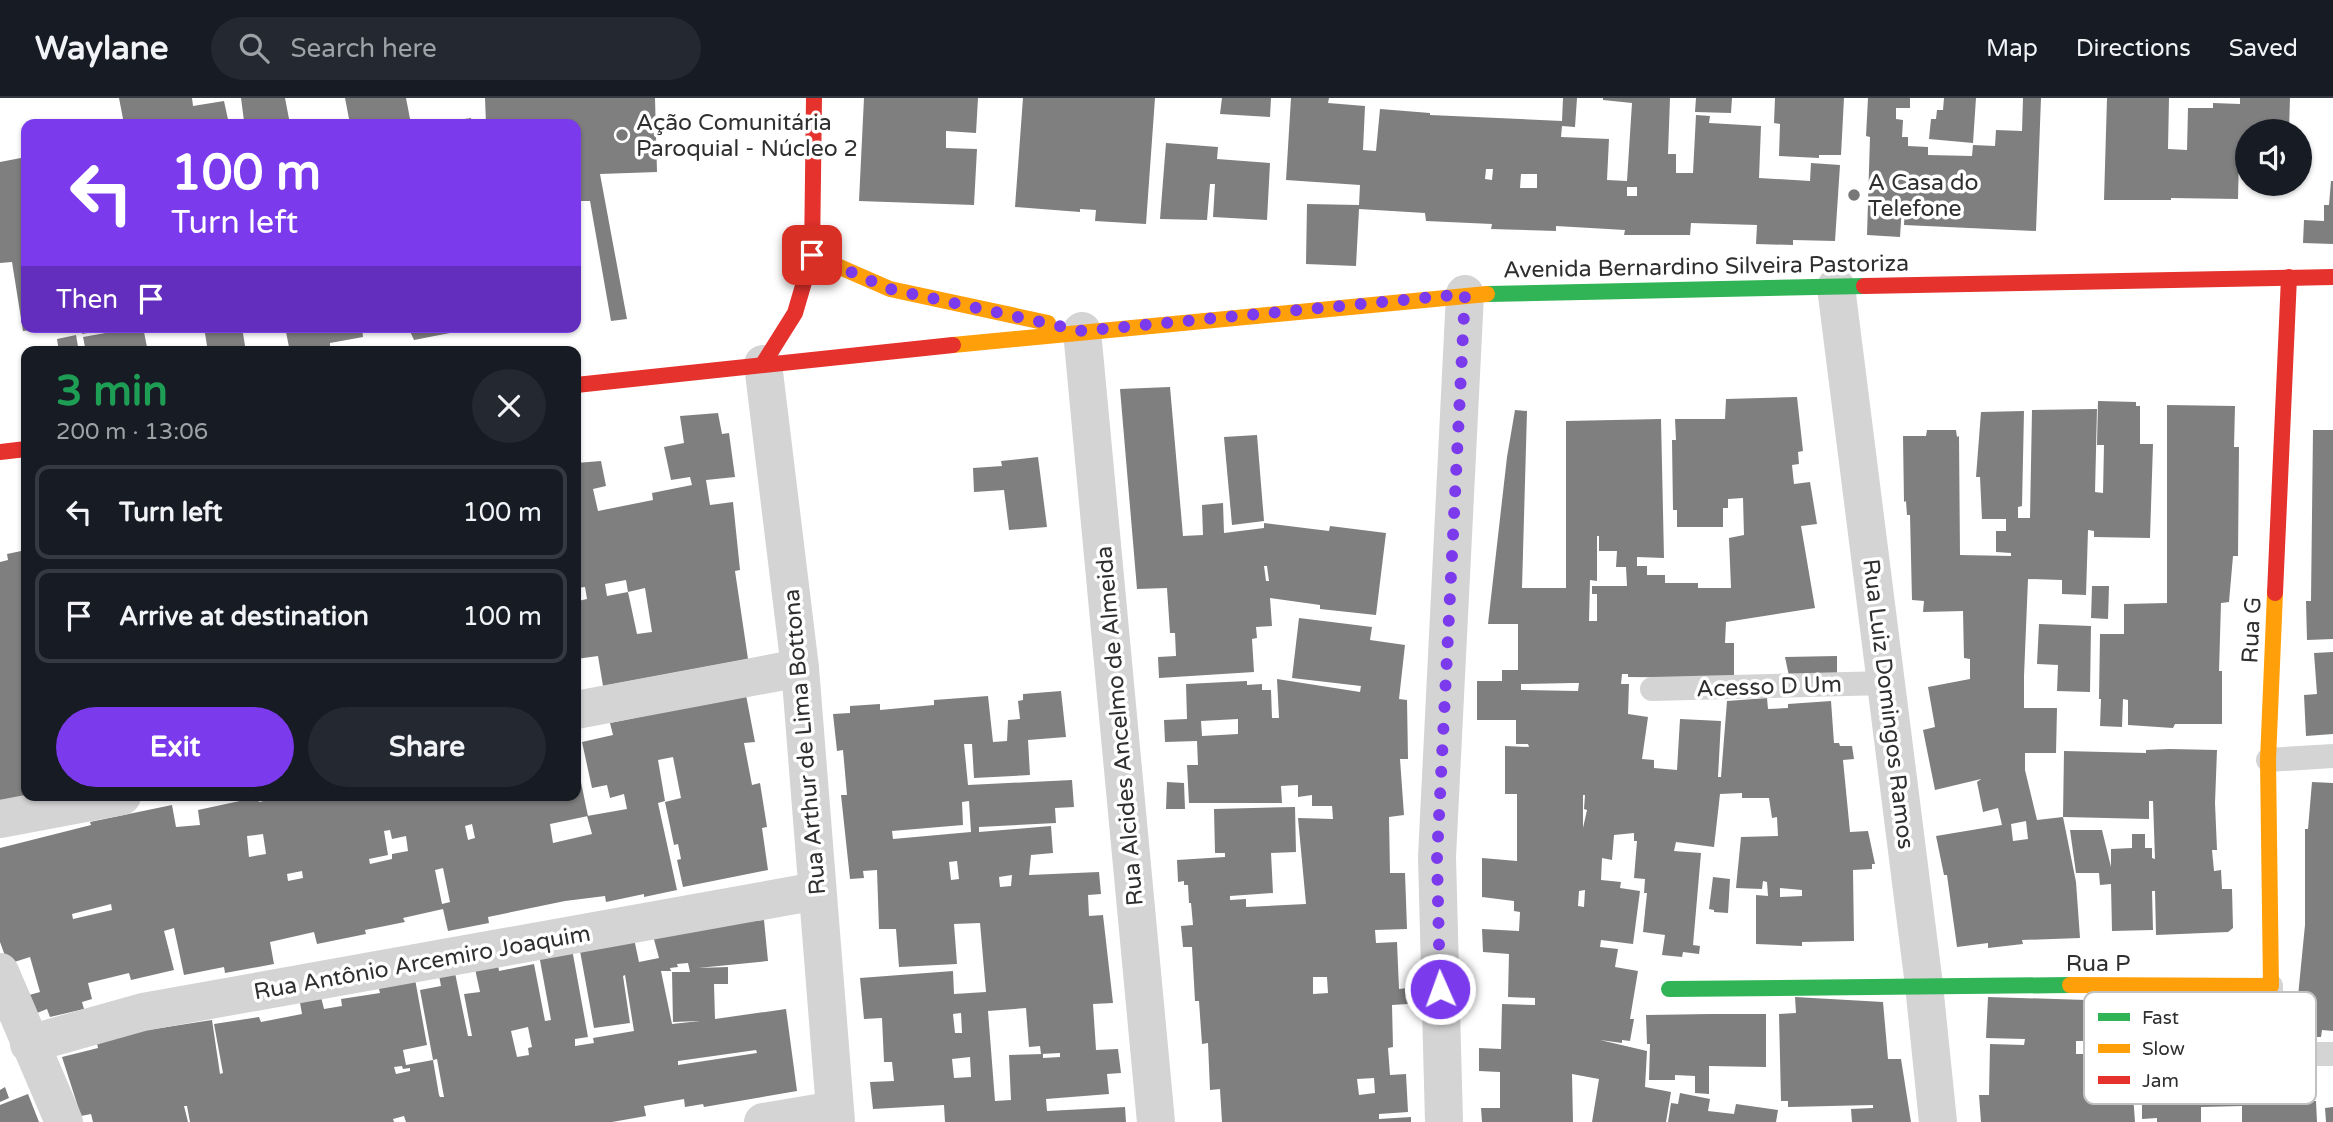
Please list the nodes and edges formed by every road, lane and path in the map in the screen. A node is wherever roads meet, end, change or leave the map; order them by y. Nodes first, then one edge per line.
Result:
1 (814, 98) edge
2 (812, 255) junction
3 (2333, 276) edge
4 (2289, 277) junction
5 (1836, 287) junction
6 (1465, 294) junction
7 (1082, 331) junction
8 (762, 364) junction
9 (581, 384) edge
10 (21, 450) edge
11 (0, 452) edge
12 (800, 668) junction
13 (1886, 683) junction
14 (1652, 689) dead end
15 (581, 709) edge
16 (2333, 756) edge
17 (2268, 760) junction
18 (95, 801) edge
19 (0, 819) edge
20 (817, 891) junction
21 (0, 971) edge
22 (1924, 985) junction
23 (2271, 986) junction
24 (1669, 989) dead end
25 (2271, 992) edge
26 (29, 1044) junction
27 (836, 1116) edge
28 (64, 1122) edge
29 (763, 1122) edge
30 (1156, 1122) edge
31 (1444, 1122) edge
32 (1938, 1122) edge

1 - 2 main road
2 - 7 main road, Avenida Bernardino Silveira Pastoriza
2 - 8 main road
3 - 4 main road, Avenida Bernardino Silveira Pastoriza
4 - 5 main road, Avenida Bernardino Silveira Pastoriza
4 - 17 main road, Rua G
5 - 6 main road, Avenida Bernardino Silveira Pastoriza
5 - 13 street, Rua Luiz Domingos Ramos
6 - 7 main road, Avenida Bernardino Silveira Pastoriza
6 - 31 street
7 - 8 main road, Avenida Bernardino Silveira Pastoriza
7 - 30 street, Rua Alcides Ancelmo de Almeida
8 - 9 main road, Avenida Bernardino Silveira Pastoriza
8 - 12 street, Rua Arthur de Lima Bottona
10 - 11 main road
12 - 15 street
12 - 20 street, Rua Arthur de Lima Bottona
13 - 14 lane, Acesso D Um
13 - 22 street, Rua Luiz Domingos Ramos
16 - 17 lane
17 - 23 main road, Rua G
18 - 19 street
20 - 26 street, Rua Antônio Arcemiro Joaquim
20 - 27 street, Rua Arthur de Lima Bottona
21 - 26 street
22 - 23 main road, Rua P
22 - 24 main road, Rua P
22 - 32 street, Rua Luiz Domingos Ramos
23 - 25 lane
26 - 28 street
27 - 29 street

